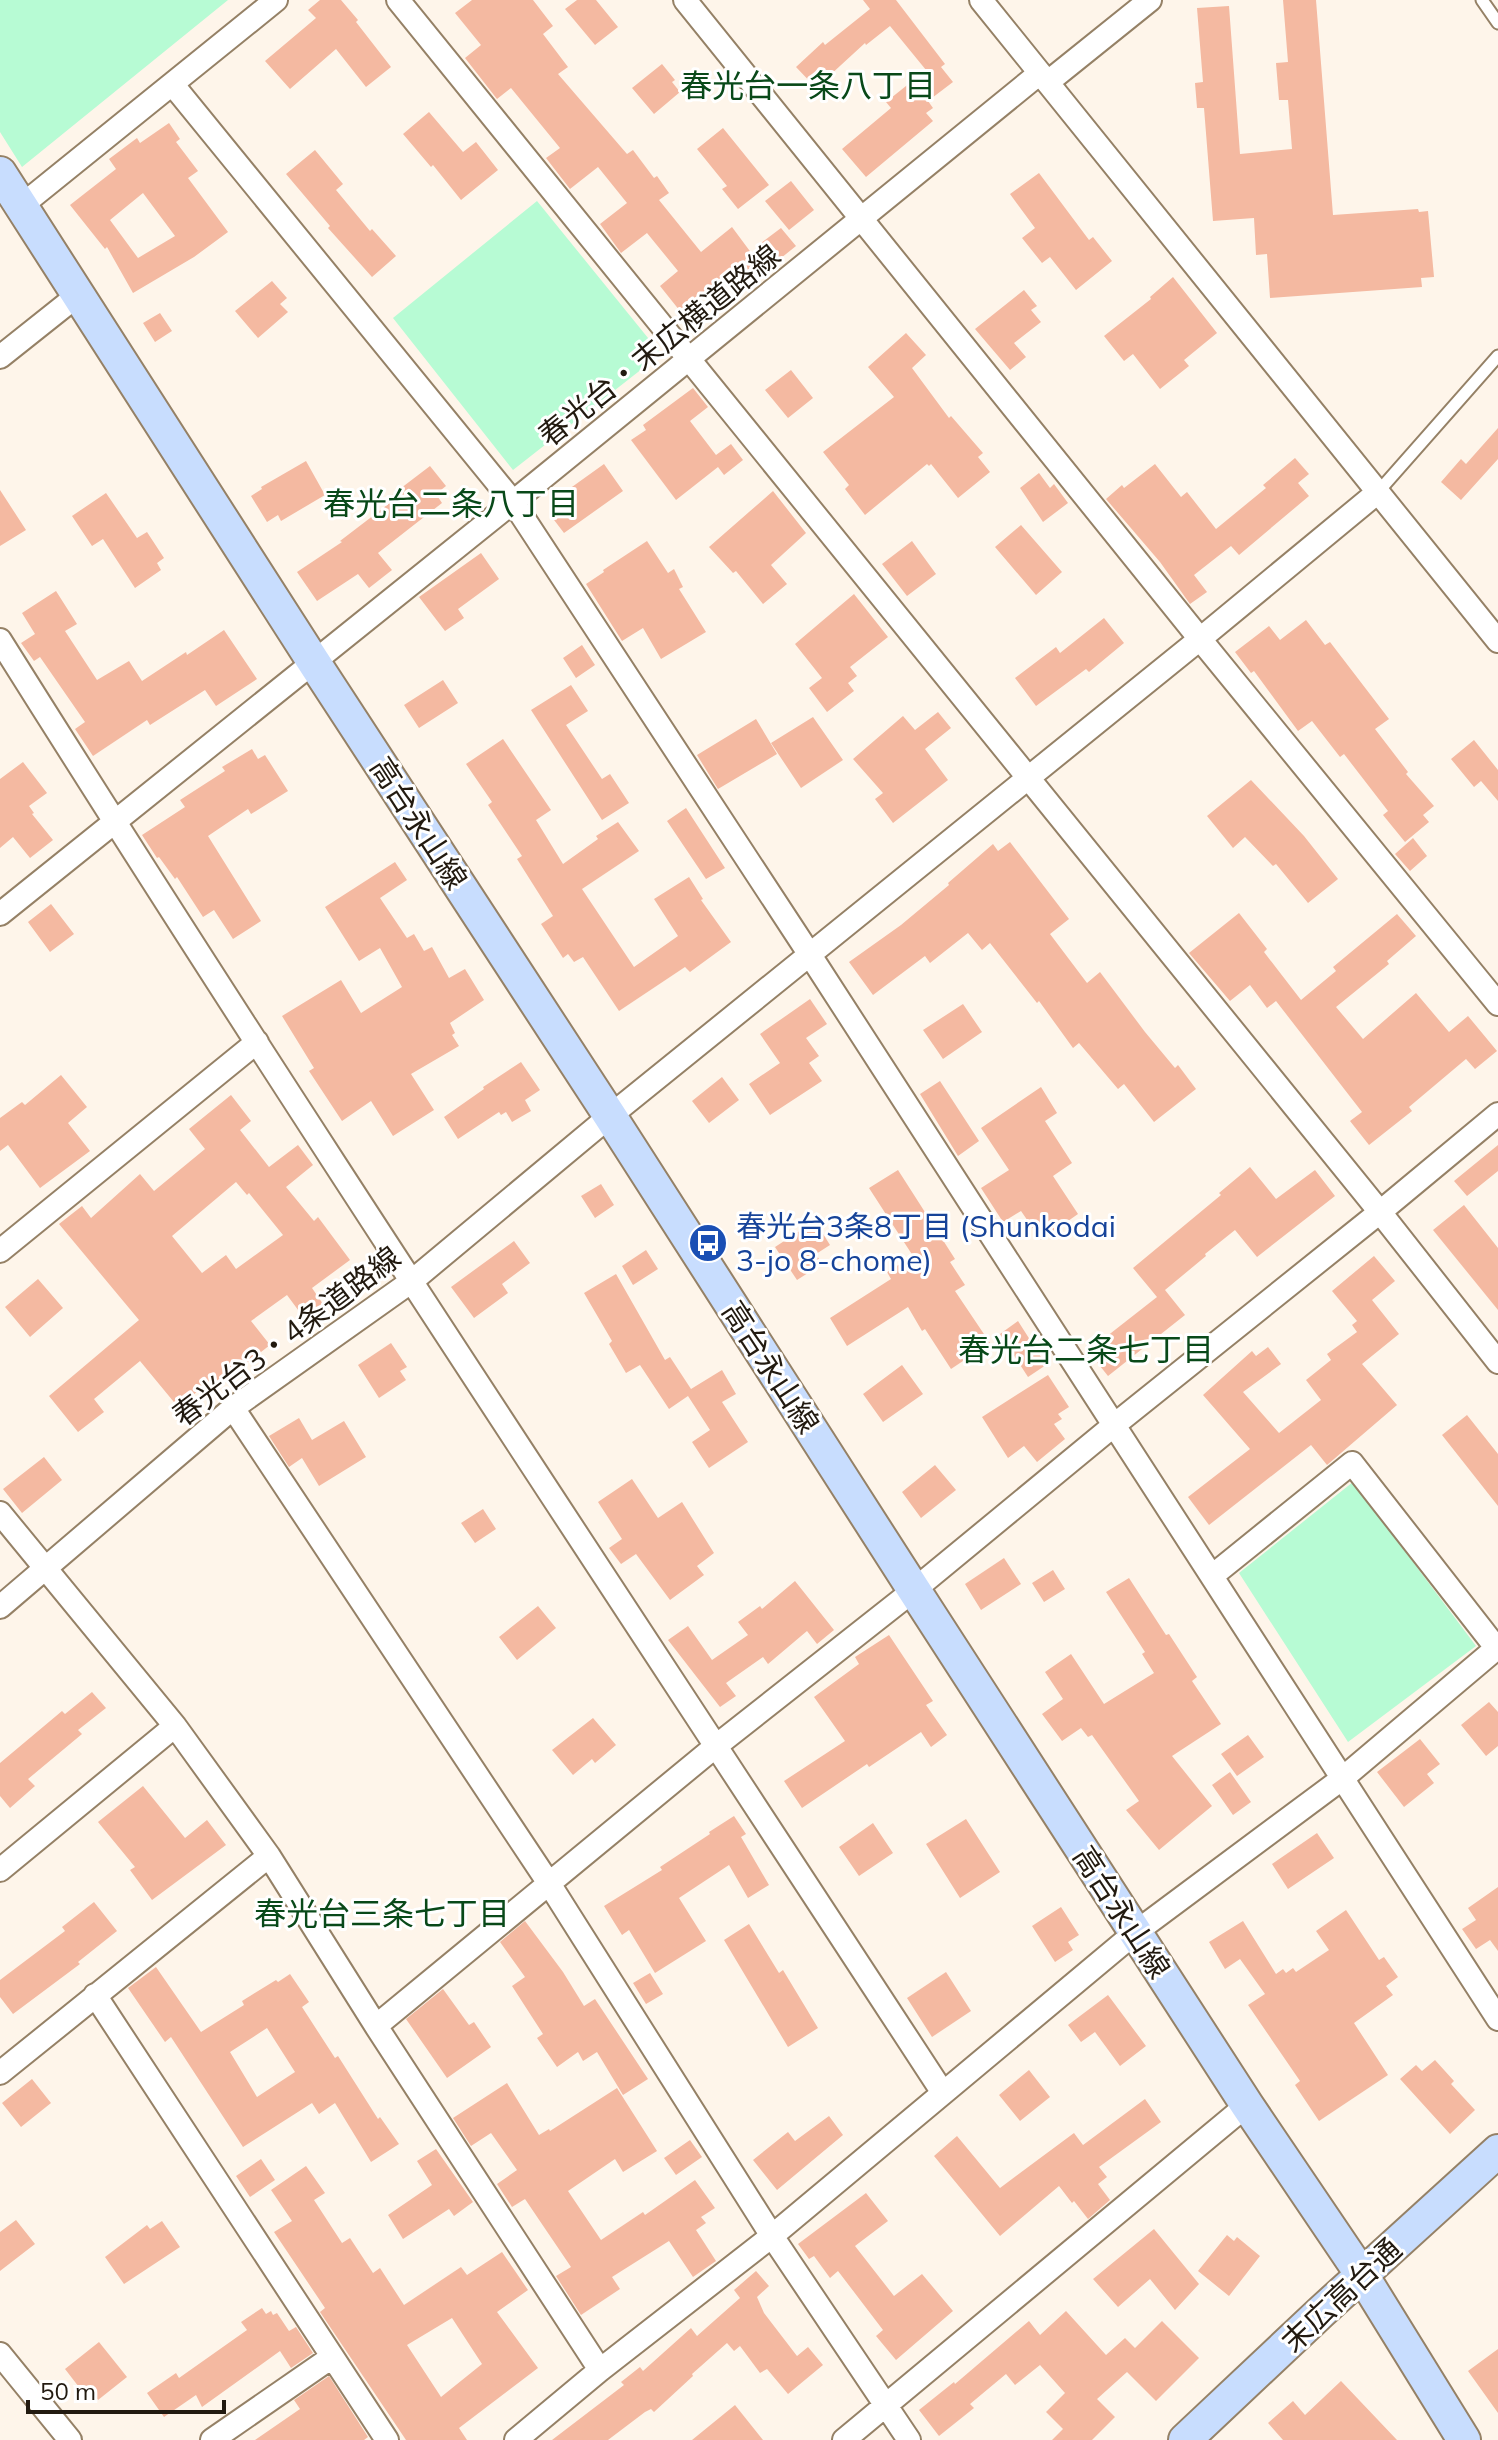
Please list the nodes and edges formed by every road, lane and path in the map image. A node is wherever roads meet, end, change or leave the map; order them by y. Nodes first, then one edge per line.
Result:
1 (276, 0) edge
2 (398, 0) edge
3 (685, 0) edge
4 (981, 0) edge
5 (1150, 0) edge
6 (1482, 0) edge
7 (1498, 23) edge
8 (1044, 77) junction
9 (173, 85) junction
10 (0, 173) edge
11 (21, 206) junction
12 (862, 218) junction
13 (78, 295) junction
14 (1498, 356) edge
15 (0, 357) edge
16 (688, 358) junction
17 (1378, 492) junction
18 (513, 502) junction
19 (1200, 639) junction
20 (0, 640) edge
21 (1498, 641) edge
22 (313, 661) junction
23 (1027, 778) junction
24 (114, 821) junction
25 (0, 914) edge
26 (810, 955) junction
27 (1498, 1004) edge
28 (257, 1042) junction
29 (1498, 1114) edge
30 (610, 1116) junction
31 (1380, 1212) junction
32 (0, 1251) edge
33 (412, 1281) junction
34 (1498, 1362) edge
35 (233, 1408) junction
36 (1113, 1426) junction
37 (0, 1513) edge
38 (46, 1570) junction
39 (1212, 1576) junction
40 (914, 1590) junction
41 (0, 1607) edge
42 (1498, 1648) edge
43 (175, 1726) junction
44 (716, 1746) junction
45 (1343, 1778) junction
46 (269, 1856) junction
47 (0, 1870) edge
48 (550, 1885) junction
49 (1136, 1932) junction
50 (95, 1995) junction
51 (1498, 2019) edge
52 (376, 2026) junction
53 (0, 2073) edge
54 (943, 2093) junction
55 (1247, 2105) junction
56 (1498, 2151) edge
57 (772, 2236) junction
58 (1362, 2275) junction
59 (0, 2354) edge
60 (332, 2357) junction
61 (600, 2370) junction
62 (887, 2405) junction
63 (62, 2437) edge
64 (212, 2440) edge
65 (387, 2440) edge
66 (516, 2440) edge
67 (844, 2440) edge
68 (909, 2440) edge
69 (1185, 2440) edge
70 (1464, 2440) edge

1 - 9 street
2 - 16 street
3 - 12 street
4 - 8 street
5 - 8 street, 春光台・末広横道路線
6 - 7 lane
8 - 12 street, 春光台・末広横道路線
8 - 17 street
9 - 11 street
9 - 18 street
10 - 11 street, 高台永山線
11 - 13 street, 高台永山線
12 - 16 street, 春光台・末広横道路線
12 - 19 street
13 - 15 street
13 - 22 street, 高台永山線
14 - 17 lane
16 - 18 street, 春光台・末広横道路線
16 - 23 street
17 - 19 street, 春光台3・4条道路線
17 - 21 street
18 - 22 street, 春光台・末広横道路線
18 - 26 street
19 - 23 street, 春光台3・4条道路線
19 - 27 street
20 - 24 street
22 - 24 street, 春光台・末広横道路線
22 - 30 street, 高台永山線
23 - 26 street, 春光台3・4条道路線
23 - 31 street
24 - 25 street, 春光台・末広横道路線
24 - 28 street
26 - 30 street, 春光台3・4条道路線
26 - 36 street
28 - 32 street
28 - 33 street
29 - 31 street
30 - 33 street, 春光台3・4条道路線
30 - 40 street, 高台永山線
31 - 34 street
31 - 36 street
33 - 35 street, 春光台3・4条道路線
33 - 44 street
35 - 38 street, 春光台3・4条道路線
35 - 48 street
36 - 39 street
36 - 40 street
37 - 38 street
38 - 41 street, 春光台3・4条道路線
38 - 43 street
39 - 42 street
39 - 45 street
40 - 44 street
40 - 49 street, 高台永山線
42 - 45 street
43 - 46 street
43 - 47 street
44 - 48 street
44 - 54 street
45 - 49 street
45 - 51 street
46 - 50 street
46 - 52 street
48 - 52 street
48 - 57 street
49 - 54 street
49 - 55 street, 高台永山線
50 - 53 street
50 - 60 street
52 - 61 street
54 - 57 street
55 - 58 street, 高台永山線
55 - 62 street
56 - 58 street, 末広高台通
57 - 61 street
57 - 62 street
58 - 69 street, 末広高台通
58 - 70 street, 高台永山線
59 - 63 street
60 - 64 street
60 - 65 street
61 - 66 street
62 - 67 street
62 - 68 street

